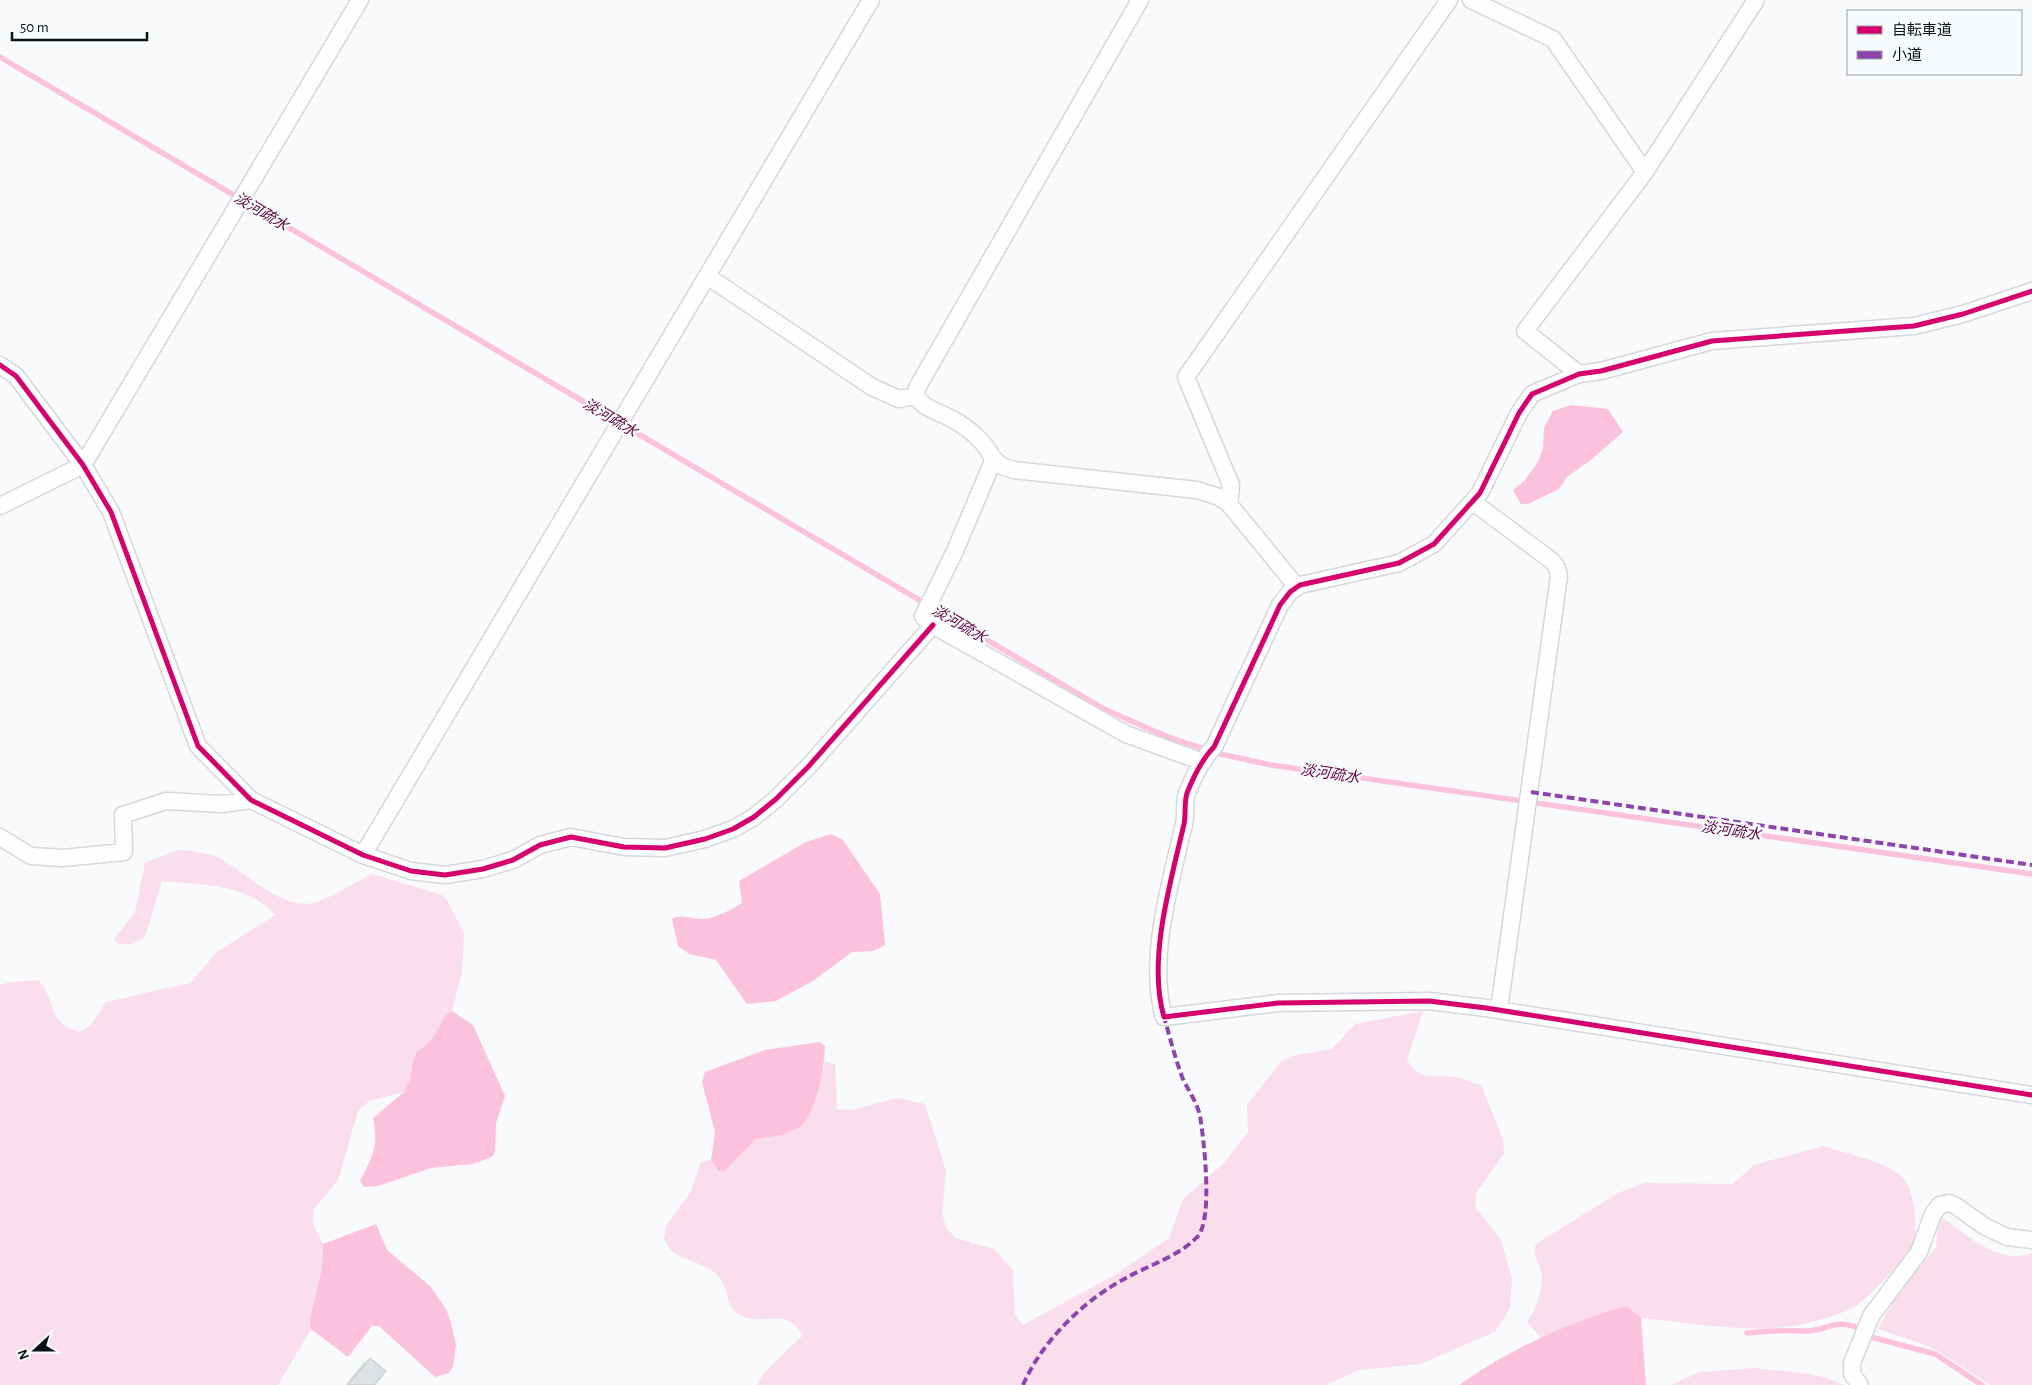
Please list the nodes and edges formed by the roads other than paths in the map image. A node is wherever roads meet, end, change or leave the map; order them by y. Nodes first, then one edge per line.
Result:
1 (360, 0) edge
2 (871, 0) edge
3 (1140, 0) edge
4 (1449, 0) edge
5 (1471, 0) edge
6 (1756, 0) edge
7 (1644, 172) junction
8 (707, 276) junction
9 (2032, 291) edge
10 (0, 365) edge
11 (1579, 374) junction
12 (916, 396) junction
13 (993, 458) junction
14 (83, 465) junction
15 (1473, 502) junction
16 (1229, 504) junction
17 (0, 506) edge
18 (1297, 587) junction
19 (933, 625) junction
20 (1208, 754) junction
21 (251, 800) junction
22 (0, 836) edge
23 (363, 855) junction
24 (1499, 1010) junction
25 (2032, 1095) edge
26 (2032, 1240) edge
27 (1860, 1385) edge

1 - 14 street
2 - 8 street
3 - 12 street
4 - 16 street
5 - 7 street
6 - 7 street
7 - 11 street
8 - 12 street
8 - 23 street
9 - 11 street
10 - 14 street
11 - 15 street
12 - 13 street
13 - 16 street
13 - 19 street
14 - 17 street
14 - 21 street
15 - 18 street
15 - 24 street
16 - 18 street
18 - 20 street
19 - 20 street
19 - 23 street
20 - 24 street
21 - 22 street
21 - 23 street
24 - 25 street
26 - 27 street

